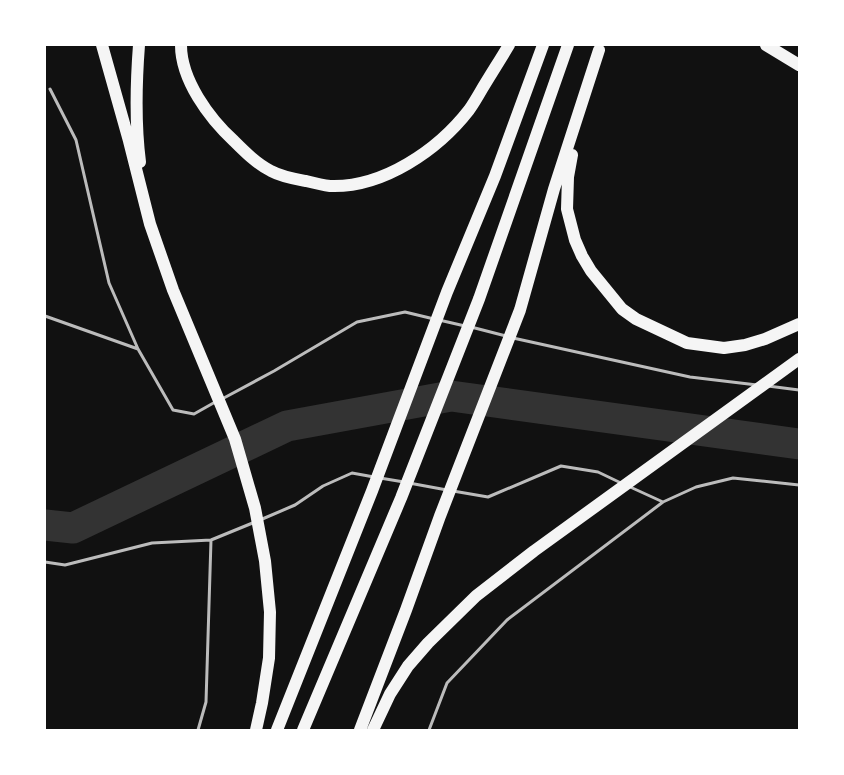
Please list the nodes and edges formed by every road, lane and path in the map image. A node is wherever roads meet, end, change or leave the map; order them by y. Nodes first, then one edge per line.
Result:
1 (102, 45) edge
2 (139, 45) edge
3 (181, 45) edge
4 (509, 45) edge
5 (543, 45) edge
6 (568, 45) edge
7 (766, 45) edge
8 (599, 48) edge
9 (799, 66) edge
10 (50, 88) dead end
11 (150, 224) junction
12 (45, 316) edge
13 (799, 324) edge
14 (138, 349) junction
15 (799, 359) edge
16 (799, 390) edge
17 (799, 485) edge
18 (663, 502) junction
19 (211, 540) junction
20 (45, 562) edge
21 (198, 730) edge
22 (256, 730) edge
23 (277, 730) edge
24 (303, 730) edge
25 (360, 730) edge
26 (372, 730) edge
27 (429, 730) edge

1 - 11 highway
2 - 11 highway
3 - 4 highway
5 - 23 highway
6 - 24 highway
7 - 9 highway
8 - 13 highway
8 - 25 highway
10 - 14 lane
11 - 22 highway
12 - 14 lane
14 - 16 lane
15 - 26 highway
17 - 18 lane
18 - 19 lane
18 - 27 lane
19 - 20 lane
19 - 21 lane

